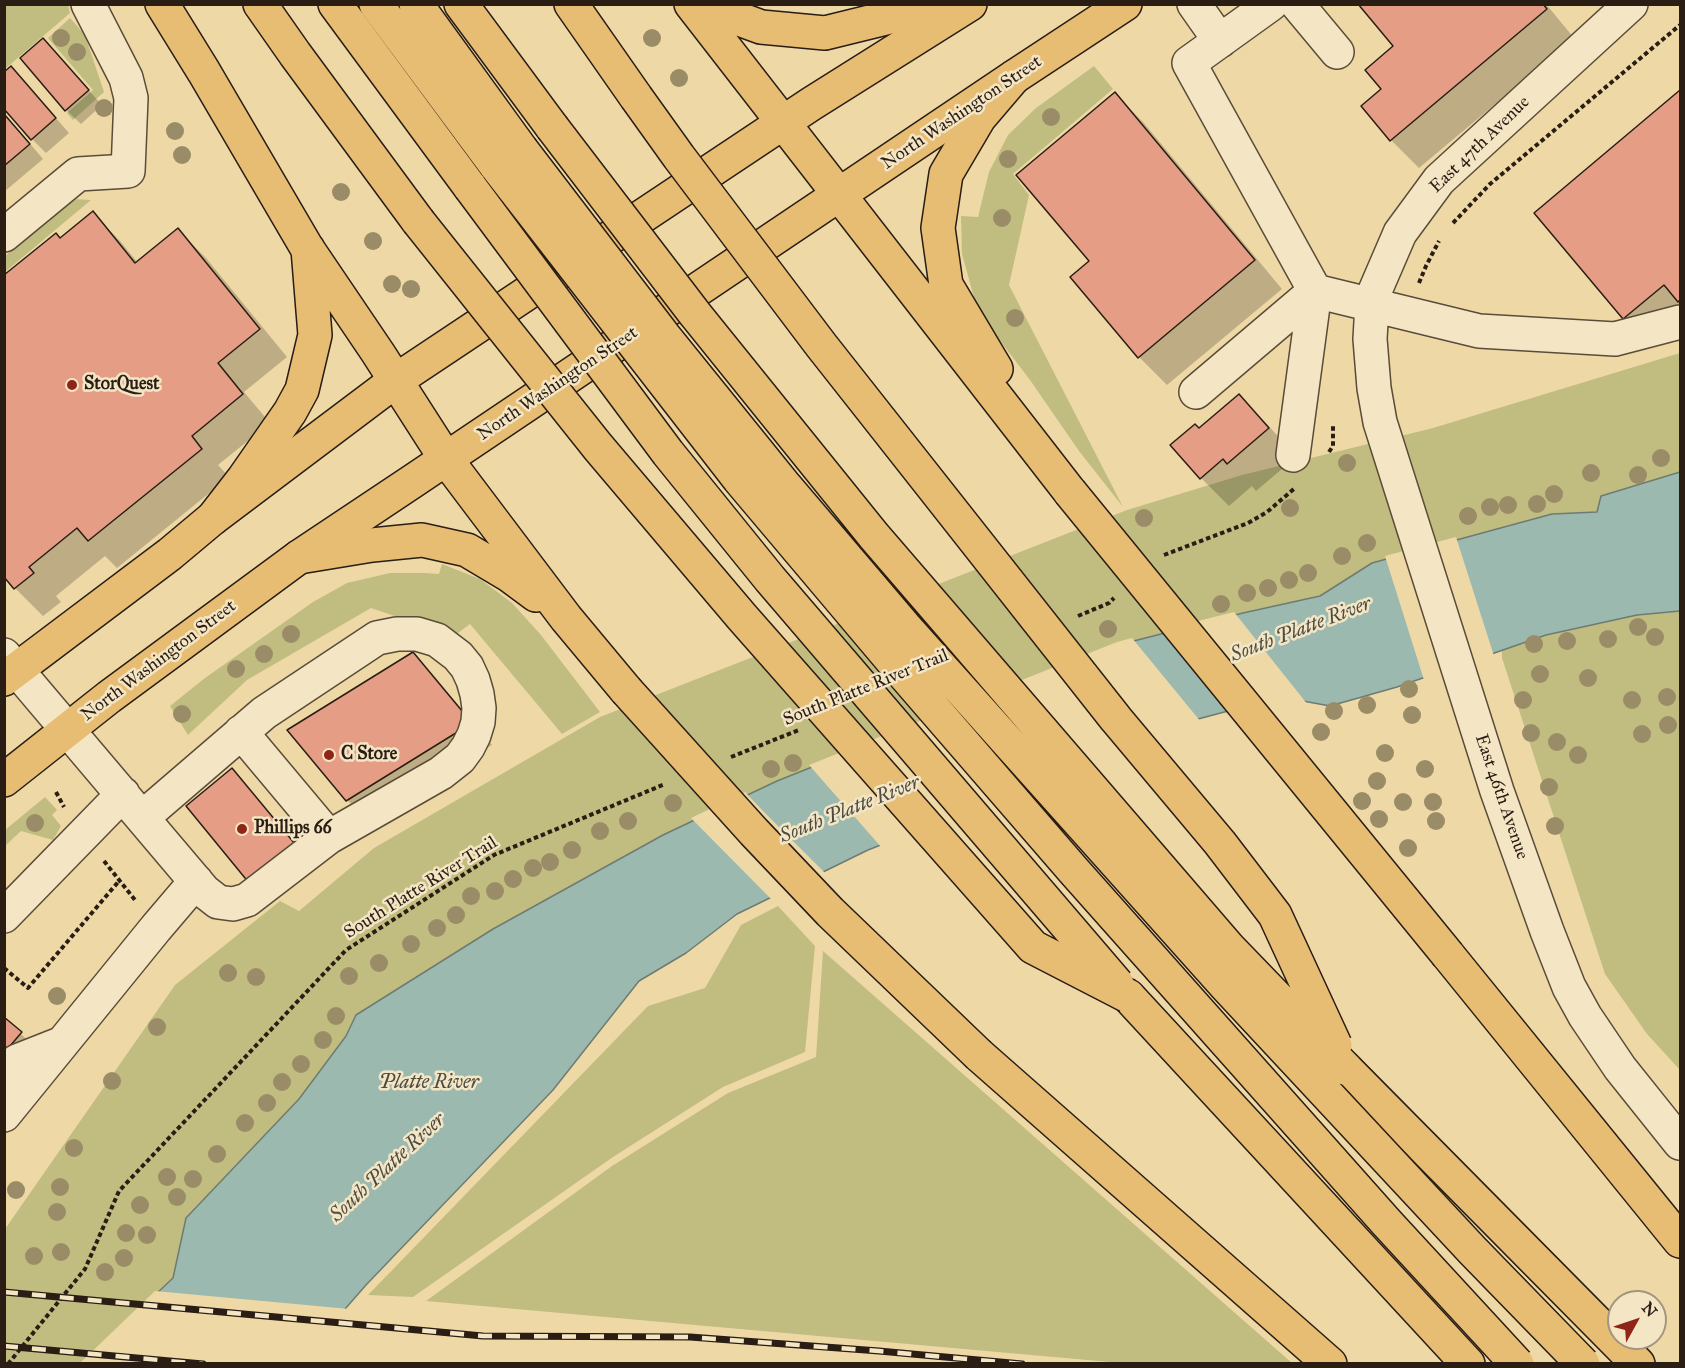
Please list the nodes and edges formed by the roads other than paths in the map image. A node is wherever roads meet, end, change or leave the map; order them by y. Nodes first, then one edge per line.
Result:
1 (88, 4) edge
2 (162, 4) edge
3 (260, 4) edge
4 (335, 4) edge
5 (376, 4) edge
6 (416, 4) edge
7 (462, 4) edge
8 (571, 4) edge
9 (691, 4) edge
10 (706, 4) edge
11 (943, 4) edge
12 (970, 4) edge
13 (1125, 4) edge
14 (1194, 4) edge
15 (1271, 4) edge
16 (1297, 4) edge
17 (1631, 4) edge
18 (1220, 41) junction
19 (1337, 52) dead end
20 (1014, 77) junction
21 (783, 124) junction
22 (509, 158) junction
23 (839, 195) junction
24 (4, 235) edge
25 (308, 248) junction
26 (1315, 291) junction
27 (1372, 304) junction
28 (1680, 322) edge
29 (395, 381) junction
30 (1196, 392) dead end
31 (1380, 422) joint
32 (446, 459) junction
33 (1297, 469) road end
34 (1070, 492) junction
35 (213, 518) junction
36 (299, 557) junction
37 (566, 618) junction
38 (9, 668) edge
39 (68, 730) junction
40 (241, 732) junction
41 (4, 780) edge
42 (133, 806) junction
43 (329, 837) junction
44 (196, 881) junction
45 (4, 916) edge
46 (1128, 996) junction
47 (63, 1042) junction
48 (1346, 1068) junction
49 (4, 1078) edge
50 (4, 1115) edge
51 (1667, 1117) edge
52 (1680, 1143) edge
53 (1680, 1241) edge
54 (1330, 1364) edge
55 (1468, 1364) edge
56 (1517, 1364) edge
57 (1583, 1364) edge
58 (1638, 1364) edge

1 - 24 street
2 - 25 main road
3 - 46 main road, bridge
4 - 46 main road, bridge
5 - 22 main road
6 - 22 main road
7 - 48 main road, bridge
8 - 48 main road, bridge
9 - 21 main road
10 - 11 main road
12 - 21 main road
13 - 20 main road, North Washington Street
14 - 18 street
15 - 18 street
16 - 19 street
17 - 27 street, East 47th Avenue
18 - 26 street
20 - 23 main road, North Washington Street
20 - 34 main road
21 - 23 main road
21 - 29 main road
22 - 56 main road, bridge
22 - 57 main road, bridge
23 - 32 main road, North Washington Street
23 - 34 main road
25 - 29 main road
25 - 35 main road
26 - 27 street
26 - 30 street
26 - 33 street
27 - 28 street
27 - 31 street, East 47th Avenue
29 - 32 main road
29 - 35 main road
31 - 51 street, East 46th Avenue
32 - 36 main road, North Washington Street
32 - 37 main road
34 - 53 main road, bridge
35 - 38 main road
36 - 37 main road
36 - 39 main road, North Washington Street
37 - 54 main road, bridge
38 - 39 street
39 - 41 main road, North Washington Street
39 - 42 street
40 - 42 street
40 - 43 street
40 - 43 street
42 - 44 street
42 - 45 street
43 - 44 street
44 - 47 street
46 - 55 main road
47 - 49 street
47 - 50 street
48 - 58 main road
51 - 52 street, East 46th Avenue

